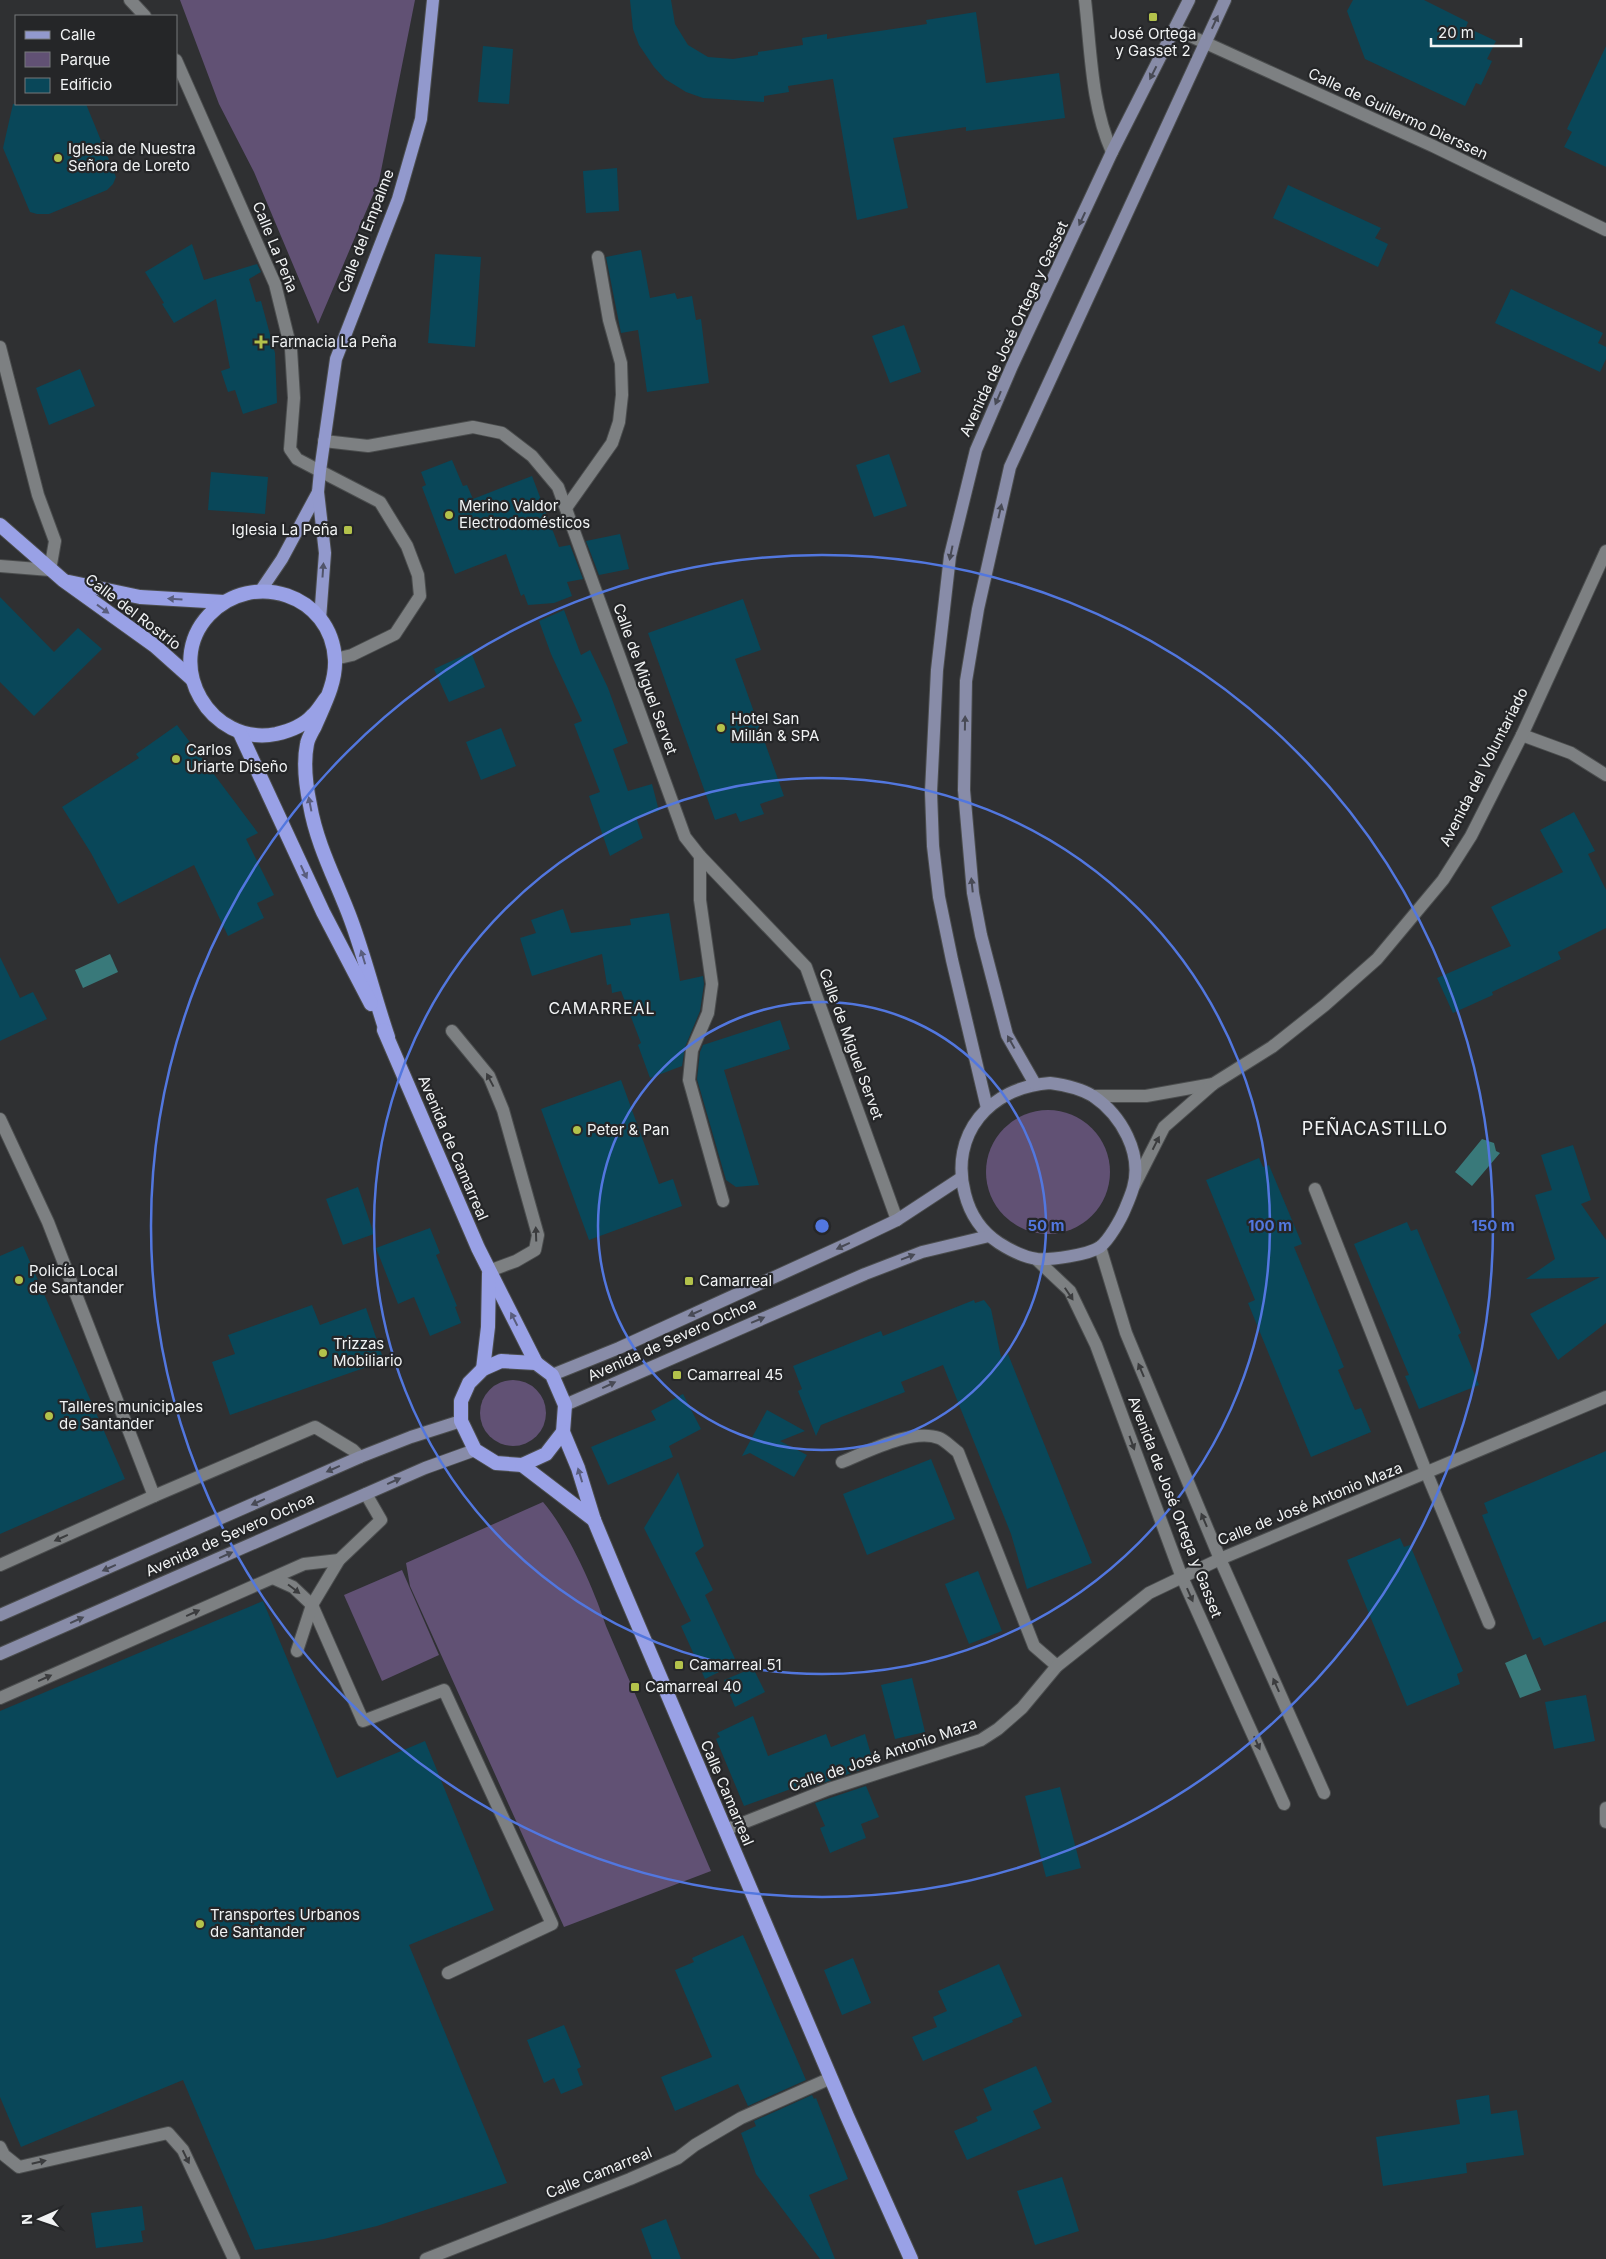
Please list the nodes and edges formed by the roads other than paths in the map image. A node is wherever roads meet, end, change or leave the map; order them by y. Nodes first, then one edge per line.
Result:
1 (130, 0) edge
2 (433, 0) edge
3 (1085, 0) edge
4 (1189, 0) edge
5 (1225, 0) edge
6 (144, 15) edge
7 (1175, 29) junction
8 (1204, 44) junction
9 (178, 65) edge
10 (1112, 152) junction
11 (1606, 230) edge
12 (598, 257) dead end
13 (0, 347) edge
14 (324, 441) junction
15 (320, 471) junction
16 (318, 492) junction
17 (566, 508) junction
18 (0, 525) edge
19 (0, 534) edge
20 (22, 546) junction
21 (1606, 551) edge
22 (0, 566) edge
23 (50, 570) junction
24 (63, 580) junction
25 (262, 590) junction
26 (224, 602) junction
27 (320, 618) junction
28 (335, 659) junction
29 (192, 679) junction
30 (327, 697) junction
31 (240, 733) junction
32 (1522, 735) junction
33 (1606, 775) edge
34 (700, 856) junction
35 (452, 1031) dead end
36 (388, 1037) junction
37 (1035, 1084) junction
38 (1212, 1084) junction
39 (1092, 1096) junction
40 (988, 1108) junction
41 (0, 1119) edge
42 (961, 1178) junction
43 (1134, 1186) junction
44 (1315, 1189) dead end
45 (723, 1201) dead end
46 (897, 1220) junction
47 (989, 1236) junction
48 (1100, 1247) junction
49 (1036, 1259) junction
50 (489, 1271) junction
51 (536, 1363) junction
52 (483, 1369) junction
53 (552, 1375) junction
54 (1606, 1397) edge
55 (565, 1405) junction
56 (461, 1421) junction
57 (562, 1432) junction
58 (475, 1450) junction
59 (360, 1457) junction
60 (842, 1462) dead end
61 (522, 1465) junction
62 (1427, 1474) junction
63 (366, 1494) junction
64 (154, 1496) junction
65 (594, 1520) junction
66 (1220, 1559) junction
67 (339, 1560) junction
68 (0, 1565) edge
69 (1181, 1576) junction
70 (273, 1578) junction
71 (312, 1605) junction
72 (0, 1615) edge
73 (1488, 1623) dead end
74 (296, 1651) dead end
75 (0, 1654) edge
76 (1057, 1666) junction
77 (0, 1698) edge
78 (1324, 1793) dead end
79 (1284, 1804) dead end
80 (1606, 1808) edge
81 (1606, 1822) edge
82 (725, 1830) junction
83 (448, 1973) dead end
84 (831, 2078) junction
85 (0, 2147) edge
86 (234, 2259) edge
87 (426, 2259) edge
88 (911, 2259) edge

1 - 6 street
2 - 14 main road, Calle del Empalme
3 - 10 street
4 - 7 main road, Avenida de José Ortega y Gasset
8 -> 5 main road
7 - 8 street, Calle de Guillermo Dierssen
7 -> 10 main road, Avenida de José Ortega y Gasset
8 - 11 street, Calle de Guillermo Dierssen
37 -> 8 main road
9 - 15 street, Calle La Peña
10 -> 40 main road, Avenida de José Ortega y Gasset
12 - 17 street
13 - 23 street
14 - 15 main road, Calle del Empalme
14 - 17 street, Calle de Miguel Servet
15 - 16 main road, Calle del Empalme
15 - 28 street
16 - 25 main road, Calle del Empalme
27 -> 16 main road, Calle del Empalme
17 - 34 street, Calle de Miguel Servet
18 - 20 highway
19 - 20 street
20 - 23 highway
21 - 32 street, Avenida del Voluntariado
22 - 23 street
23 - 24 highway
26 -> 24 highway, Calle del Rostrío
24 -> 29 highway, Calle del Rostrío
25 - 26 highway
25 - 27 highway
26 - 29 highway
27 - 28 highway
28 - 30 highway
29 - 31 highway
30 - 31 highway
36 -> 30 highway
31 -> 36 highway
32 - 33 street
32 - 38 street, Avenida del Voluntariado
34 - 45 street
34 - 46 street, Calle de Miguel Servet
50 -> 35 street
36 - 50 highway, Avenida de Camarreal
37 - 39 main road
37 - 40 main road
38 - 39 street, Avenida del Voluntariado
43 -> 38 street, Avenida del Voluntariado
39 - 43 main road
40 - 42 main road
41 - 64 street
42 - 46 main road, Avenida de Severo Ochoa
42 - 47 main road
43 - 48 main road
44 - 62 street
46 -> 53 main road, Avenida de Severo Ochoa
47 - 49 main road
55 -> 47 main road, Avenida de Severo Ochoa
48 - 49 main road
66 -> 48 street, Avenida de José Ortega y Gasset
49 -> 69 street, Avenida de José Ortega y Gasset
51 -> 50 highway, Avenida de Camarreal
50 - 52 highway, Avenida de Camarreal
51 - 52 highway
51 - 53 highway
52 - 56 highway
53 - 55 highway
54 - 62 street, Calle de José Antonio Maza
55 - 57 highway
56 - 58 highway
56 - 59 main road, Avenida de Severo Ochoa
57 - 61 highway
65 -> 57 highway
58 - 61 highway
63 -> 58 main road, Avenida de Severo Ochoa
59 - 64 street
59 -> 72 main road, Avenida de Severo Ochoa
60 - 76 street
61 - 65 highway
62 - 66 street, Calle de José Antonio Maza
62 - 73 street, Calle de José Antonio Maza
63 - 67 street
75 -> 63 main road, Avenida de Severo Ochoa
64 -> 68 street
65 - 82 highway, Calle Camarreal
66 - 69 street, Calle de José Antonio Maza
78 -> 66 street, Avenida de José Ortega y Gasset
67 - 70 street
67 - 71 street
69 - 76 street, Calle de José Antonio Maza
69 -> 79 street, Avenida de José Ortega y Gasset
70 -> 71 street
77 -> 70 street
71 - 74 street
71 - 83 street
76 - 82 street, Calle de José Antonio Maza
80 - 81 street
82 - 84 highway, Calle Camarreal
84 - 87 street, Calle Camarreal
84 - 88 highway, Calle Camarreal
85 -> 86 street

